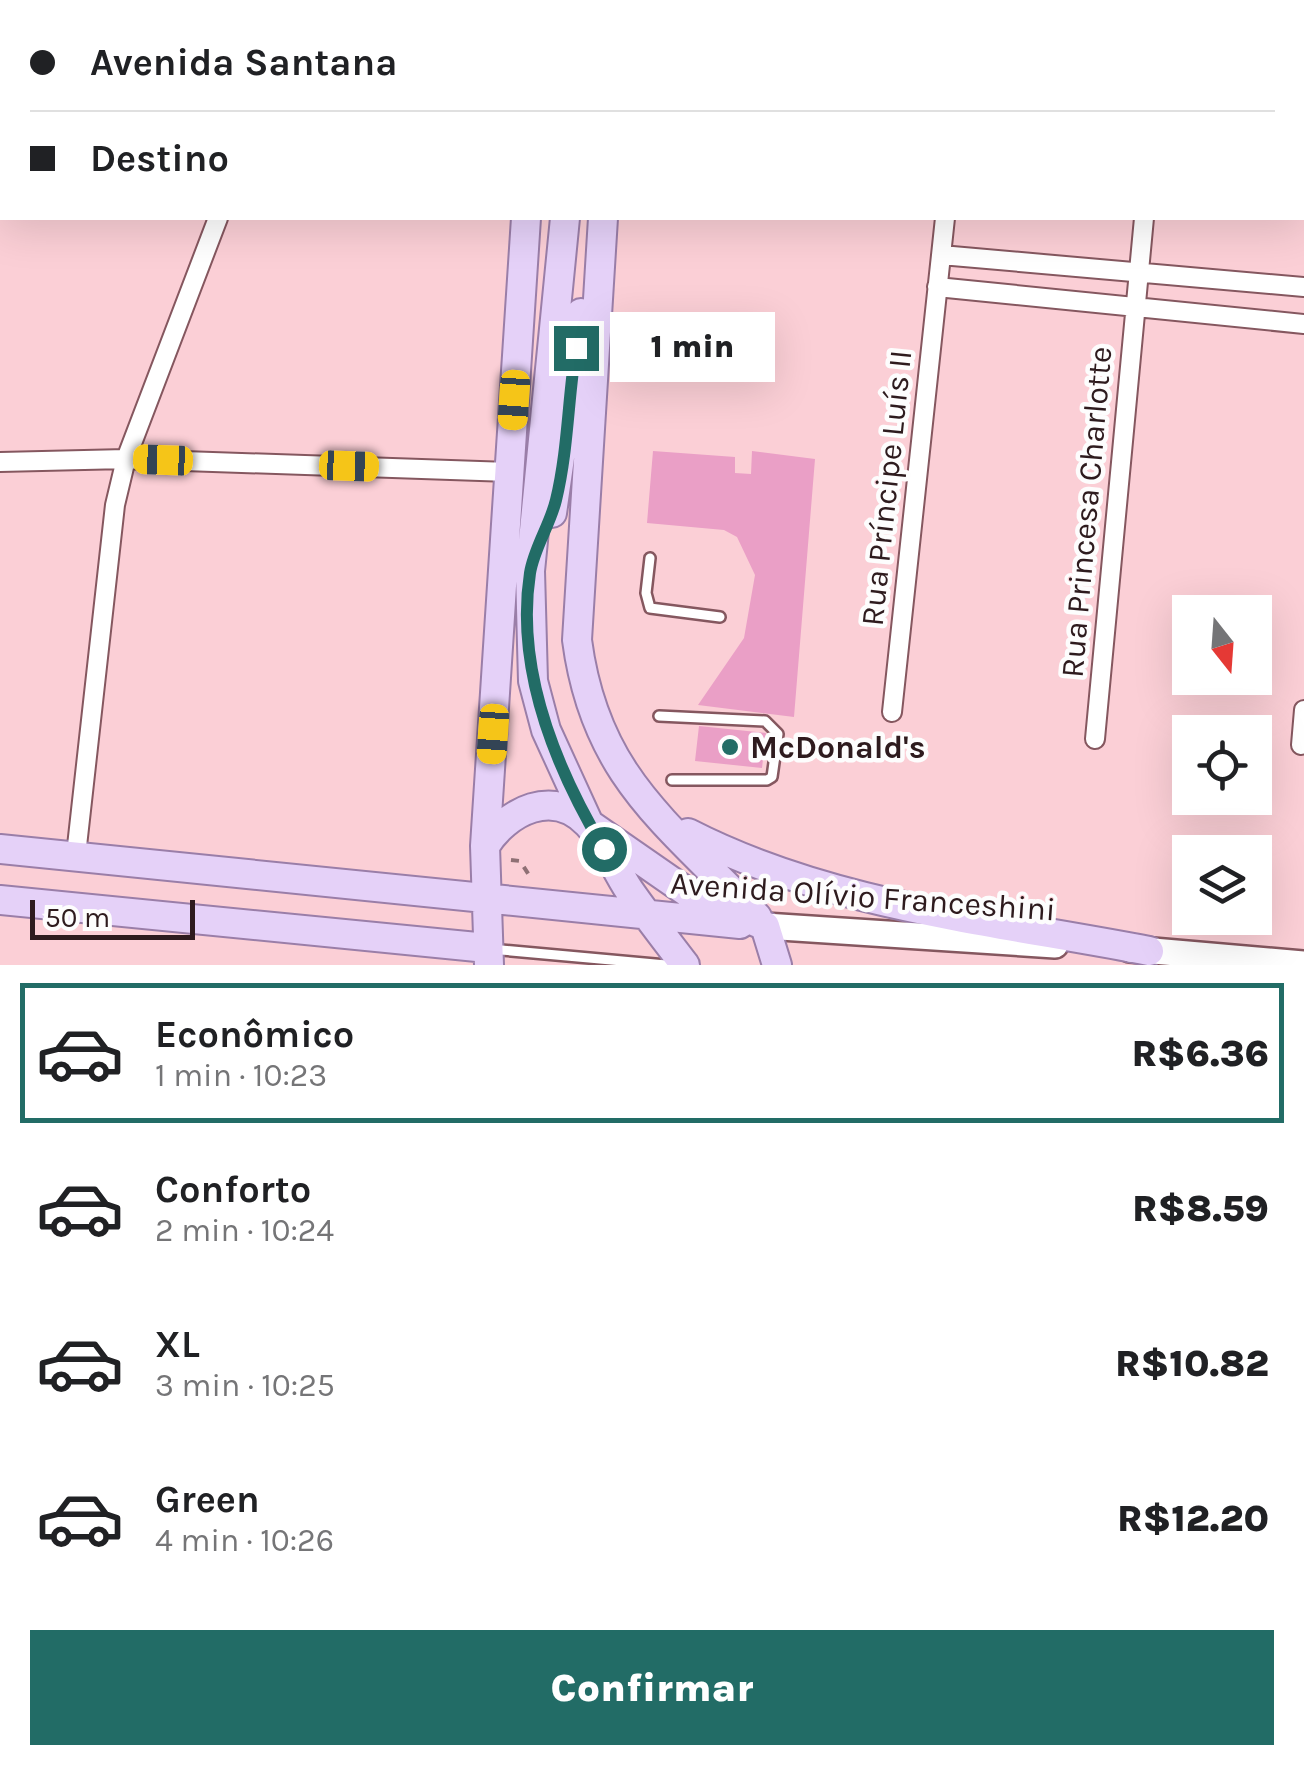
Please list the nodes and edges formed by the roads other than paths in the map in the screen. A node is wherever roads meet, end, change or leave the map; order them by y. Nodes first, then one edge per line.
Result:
1 (217, 220) edge
2 (526, 220) edge
3 (565, 220) edge
4 (603, 220) edge
5 (603, 220) edge
6 (945, 220) edge
7 (1144, 220) edge
8 (939, 271) junction
9 (1304, 288) edge
10 (1137, 289) junction
11 (1304, 324) edge
12 (126, 459) junction
13 (0, 462) edge
14 (510, 472) junction
15 (650, 558) dead end
16 (530, 570) junction
17 (720, 617) dead end
18 (1304, 710) edge
19 (892, 712) dead end
20 (659, 716) dead end
21 (1095, 739) dead end
22 (1301, 744) dead end
23 (672, 780) dead end
24 (589, 824) junction
25 (669, 824) junction
26 (486, 846) junction
27 (0, 849) edge
28 (76, 855) junction
29 (0, 900) edge
30 (486, 901) junction
31 (646, 915) junction
32 (766, 926) junction
33 (1150, 951) junction
34 (488, 957) edge
35 (1304, 964) edge
36 (666, 965) edge
37 (685, 965) edge
38 (776, 965) edge

1 - 12 street
2 - 14 main road
3 - 16 main road
4 - 16 main road
5 - 25 main road
6 - 8 street, Rua Príncipe Luís II
7 - 10 street, Rua Princesa Charlotte
8 - 10 street
8 - 10 street
8 - 19 street, Rua Príncipe Luís II
9 - 10 street
10 - 11 street
10 - 21 street, Rua Princesa Charlotte
12 - 13 street
12 - 14 street
12 - 28 street
14 - 26 main road
15 - 17 lane
16 - 24 main road
18 - 22 street
20 - 23 lane
24 - 26 main road
24 - 31 main road
24 - 32 main road
25 - 32 main road
25 - 33 main road
26 - 30 main road
27 - 28 main road, Avenida Olívio Franceshini
28 - 30 main road, Avenida Olívio Franceshini
29 - 34 main road
30 - 31 main road, Avenida Olívio Franceshini
30 - 34 main road
31 - 32 main road, Avenida Olívio Franceshini
31 - 37 main road
32 - 33 street, Avenida Olívio Franceshini
32 - 38 main road
33 - 35 street, Avenida Olívio Franceshini
34 - 36 lane

